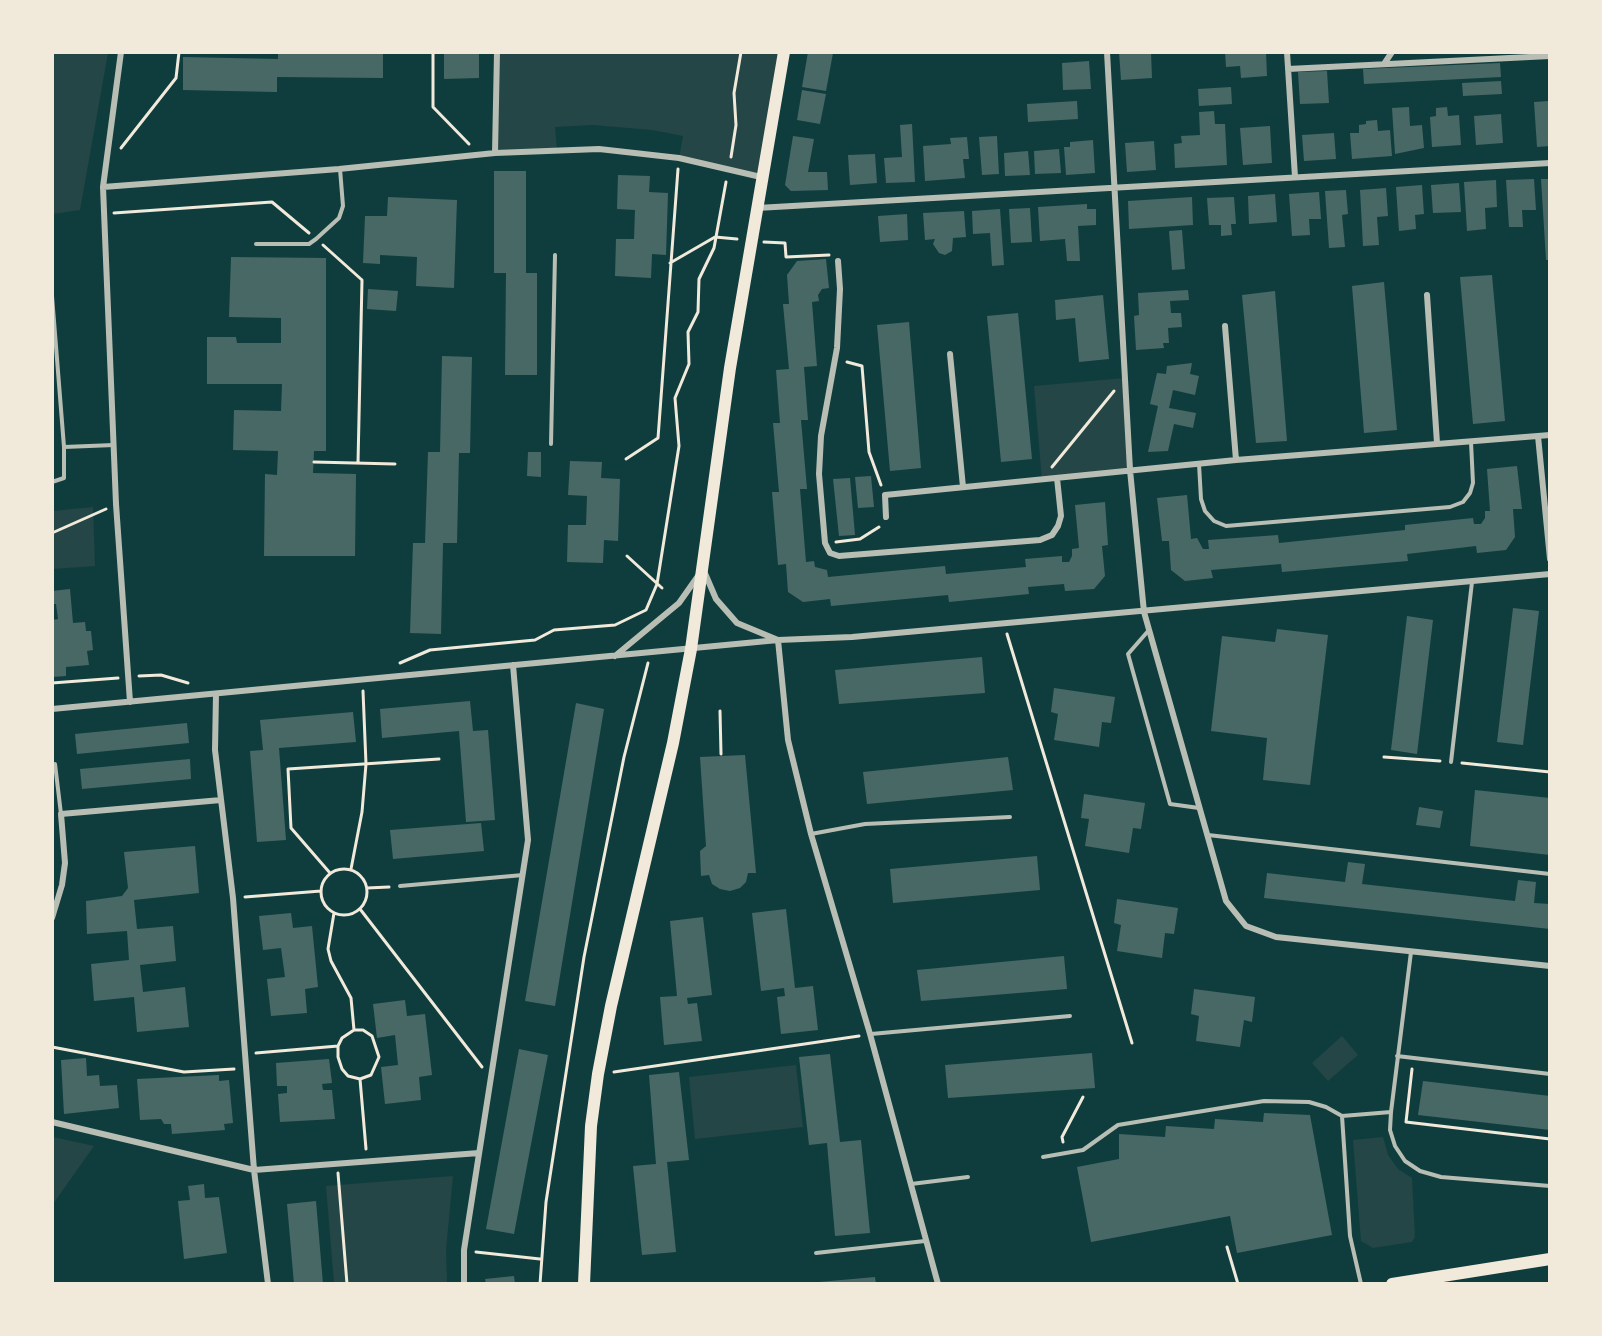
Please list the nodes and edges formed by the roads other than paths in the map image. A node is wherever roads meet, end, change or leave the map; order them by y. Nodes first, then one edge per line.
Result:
1 (121, 52) edge
2 (497, 52) edge
3 (784, 52) edge
4 (1107, 52) edge
5 (1287, 52) edge
6 (1392, 52) edge
7 (1497, 56) edge
8 (1550, 56) edge
9 (1384, 64) junction
10 (1288, 69) junction
11 (495, 153) junction
12 (1550, 163) edge
13 (339, 169) junction
14 (761, 177) junction
15 (1295, 177) junction
16 (103, 187) junction
17 (1114, 188) junction
18 (757, 208) junction
19 (256, 244) dead end
20 (555, 255) dead end
21 (837, 258) road end
22 (1427, 295) dead end
23 (52, 296) edge
24 (1225, 326) dead end
25 (950, 354) dead end
26 (1550, 435) edge
27 (1538, 436) junction
28 (1471, 441) junction
29 (1437, 443) junction
30 (551, 444) dead end
31 (115, 445) junction
32 (64, 447) junction
33 (1236, 460) junction
34 (1198, 464) junction
35 (1130, 470) junction
36 (1057, 478) junction
37 (52, 482) edge
38 (963, 487) junction
39 (886, 517) road end
40 (1550, 559) edge
41 (703, 569) junction
42 (1550, 574) edge
43 (1472, 582) junction
44 (1144, 612) junction
45 (1149, 630) junction
46 (778, 640) junction
47 (691, 649) junction
48 (615, 656) junction
49 (513, 665) junction
50 (216, 694) junction
51 (130, 702) junction
52 (52, 709) edge
53 (1451, 762) road end
54 (56, 764) dead end
55 (221, 801) junction
56 (1200, 808) junction
57 (61, 814) junction
58 (1010, 817) dead end
59 (811, 834) junction
60 (1208, 835) junction
61 (1550, 874) edge
62 (524, 875) junction
63 (400, 886) road end
64 (53, 918) edge
65 (1411, 951) junction
66 (1550, 966) edge
67 (1070, 1016) dead end
68 (870, 1034) junction
69 (1397, 1056) junction
70 (1550, 1074) edge
71 (1390, 1112) junction
72 (1342, 1116) junction
73 (52, 1122) edge
74 (479, 1153) junction
75 (1043, 1158) dead end
76 (254, 1170) junction
77 (968, 1177) dead end
78 (911, 1184) junction
79 (1550, 1186) edge
80 (926, 1240) junction
81 (816, 1253) dead end
82 (1550, 1259) edge
83 (584, 1282) edge
84 (268, 1284) edge
85 (464, 1284) edge
86 (938, 1284) edge
87 (1361, 1284) edge
88 (1392, 1284) edge

1 - 16 street
2 - 11 street
3 - 14 main road
4 - 17 street
5 - 10 street
6 - 9 street
7 - 8 street
7 - 9 street
9 - 10 street
10 - 15 street
11 - 13 street
11 - 14 street
12 - 15 street
13 - 16 street
13 - 19 lane
14 - 18 main road
15 - 17 street
16 - 31 street
17 - 18 street
17 - 35 street
18 - 41 main road
20 - 30 lane
21 - 36 street
22 - 29 street
23 - 32 lane
24 - 33 street
25 - 38 street
26 - 27 street
27 - 28 street
27 - 40 street
28 - 29 street
28 - 34 lane
29 - 33 street
31 - 32 lane
31 - 51 street
32 - 37 lane
33 - 34 street
34 - 35 street
35 - 36 street
35 - 44 street
36 - 38 street
38 - 39 street
41 - 46 street
41 - 47 main road
41 - 48 street
42 - 43 street
43 - 44 street
43 - 53 lane
44 - 45 street
44 - 46 street
45 - 56 street
45 - 56 lane
46 - 47 street
46 - 59 street
47 - 48 street
47 - 83 main road
48 - 49 street
49 - 50 street
49 - 62 street
50 - 51 street
50 - 55 street
51 - 52 street
54 - 57 lane
55 - 57 street
55 - 76 street
56 - 60 street
57 - 64 street
58 - 59 lane
59 - 68 street
60 - 61 lane
60 - 65 street
62 - 63 lane
62 - 74 street
65 - 66 street
65 - 69 lane
67 - 68 lane
68 - 78 street
69 - 70 lane
69 - 71 lane
71 - 72 lane
71 - 79 lane
72 - 75 lane
72 - 87 lane
73 - 76 street
74 - 76 street
74 - 85 street
76 - 84 street
77 - 78 lane
78 - 80 street
80 - 81 lane
80 - 86 street
82 - 88 main road

